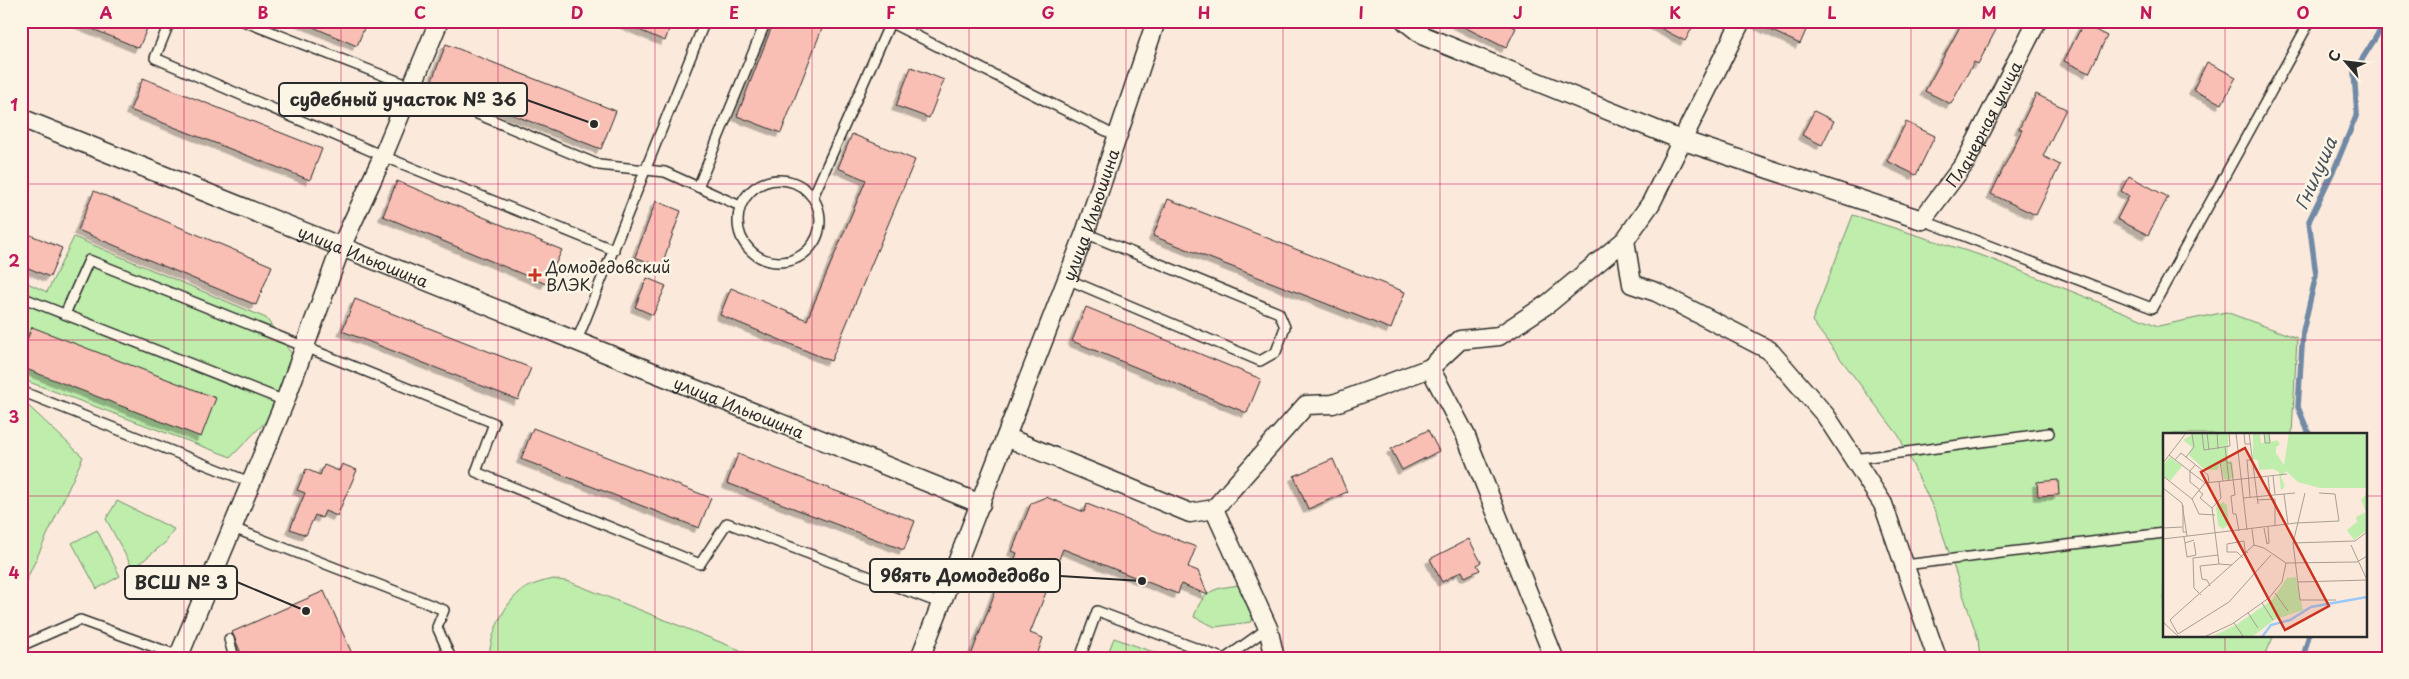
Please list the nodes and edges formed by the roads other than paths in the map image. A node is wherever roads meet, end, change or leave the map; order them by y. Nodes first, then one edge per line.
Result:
1 (170, 21) edge
2 (243, 21) edge
3 (439, 21) edge
4 (705, 21) edge
5 (766, 21) edge
6 (1156, 21) edge
7 (1405, 21) edge
8 (1741, 21) edge
9 (2037, 21) edge
10 (2310, 21) edge
11 (889, 22) edge
12 (1428, 29) edge
13 (413, 87) junction
14 (21, 118) edge
15 (1118, 137) junction
16 (1681, 140) junction
17 (383, 156) junction
18 (645, 170) junction
19 (698, 187) junction
20 (813, 197) junction
21 (740, 206) junction
22 (1922, 220) junction
23 (1085, 233) junction
24 (1625, 240) junction
25 (342, 247) junction
26 (614, 250) junction
27 (1067, 279) junction
28 (21, 297) edge
29 (64, 314) junction
30 (576, 343) junction
31 (305, 349) junction
32 (1430, 368) junction
33 (21, 390) edge
34 (285, 401) junction
35 (2049, 433) dead end
36 (1006, 437) junction
37 (1854, 459) junction
38 (252, 483) junction
39 (981, 504) junction
40 (1214, 509) junction
41 (233, 528) junction
42 (2163, 533) edge
43 (1905, 565) junction
44 (942, 604) junction
45 (1268, 628) junction
46 (229, 639) dead end
47 (21, 646) edge
48 (179, 657) edge
49 (234, 658) edge
50 (451, 658) edge
51 (920, 658) edge
52 (1080, 658) edge
53 (1224, 658) edge
54 (1275, 658) edge
55 (1554, 658) edge
56 (1937, 658) edge

1 - 17 lane
2 - 13 lane
3 - 13 street
4 - 18 lane
5 - 19 lane
6 - 15 street, улица Ильюшина
7 - 12 street
8 - 16 street
9 - 22 street, Планерная улица
10 - 22 lane
11 - 15 lane
11 - 20 lane
12 - 16 street
13 - 17 street
13 - 18 lane
14 - 25 street, улица Ильюшина
15 - 23 street, улица Ильюшина
16 - 22 street
16 - 24 street
17 - 25 street
17 - 26 lane
18 - 19 lane
18 - 26 lane
19 - 21 lane
20 - 21 lane
20 - 21 lane
23 - 27 street, улица Ильюшина
23 - 27 lane
24 - 32 street
24 - 37 street
25 - 30 street, улица Ильюшина
25 - 31 street
26 - 30 lane
27 - 36 street, улица Ильюшина
28 - 29 lane
29 - 31 lane
29 - 34 lane
30 - 39 street, улица Ильюшина
31 - 34 street
31 - 44 lane
32 - 40 street
32 - 55 street
33 - 38 lane
34 - 38 street
35 - 37 lane
36 - 39 street, улица Ильюшина
36 - 40 street
37 - 43 street
38 - 41 street
39 - 44 street
40 - 45 street
41 - 48 street
41 - 50 lane
42 - 43 lane
43 - 56 street
44 - 51 street
45 - 53 lane
45 - 54 street
46 - 49 lane
47 - 48 lane
52 - 53 lane

